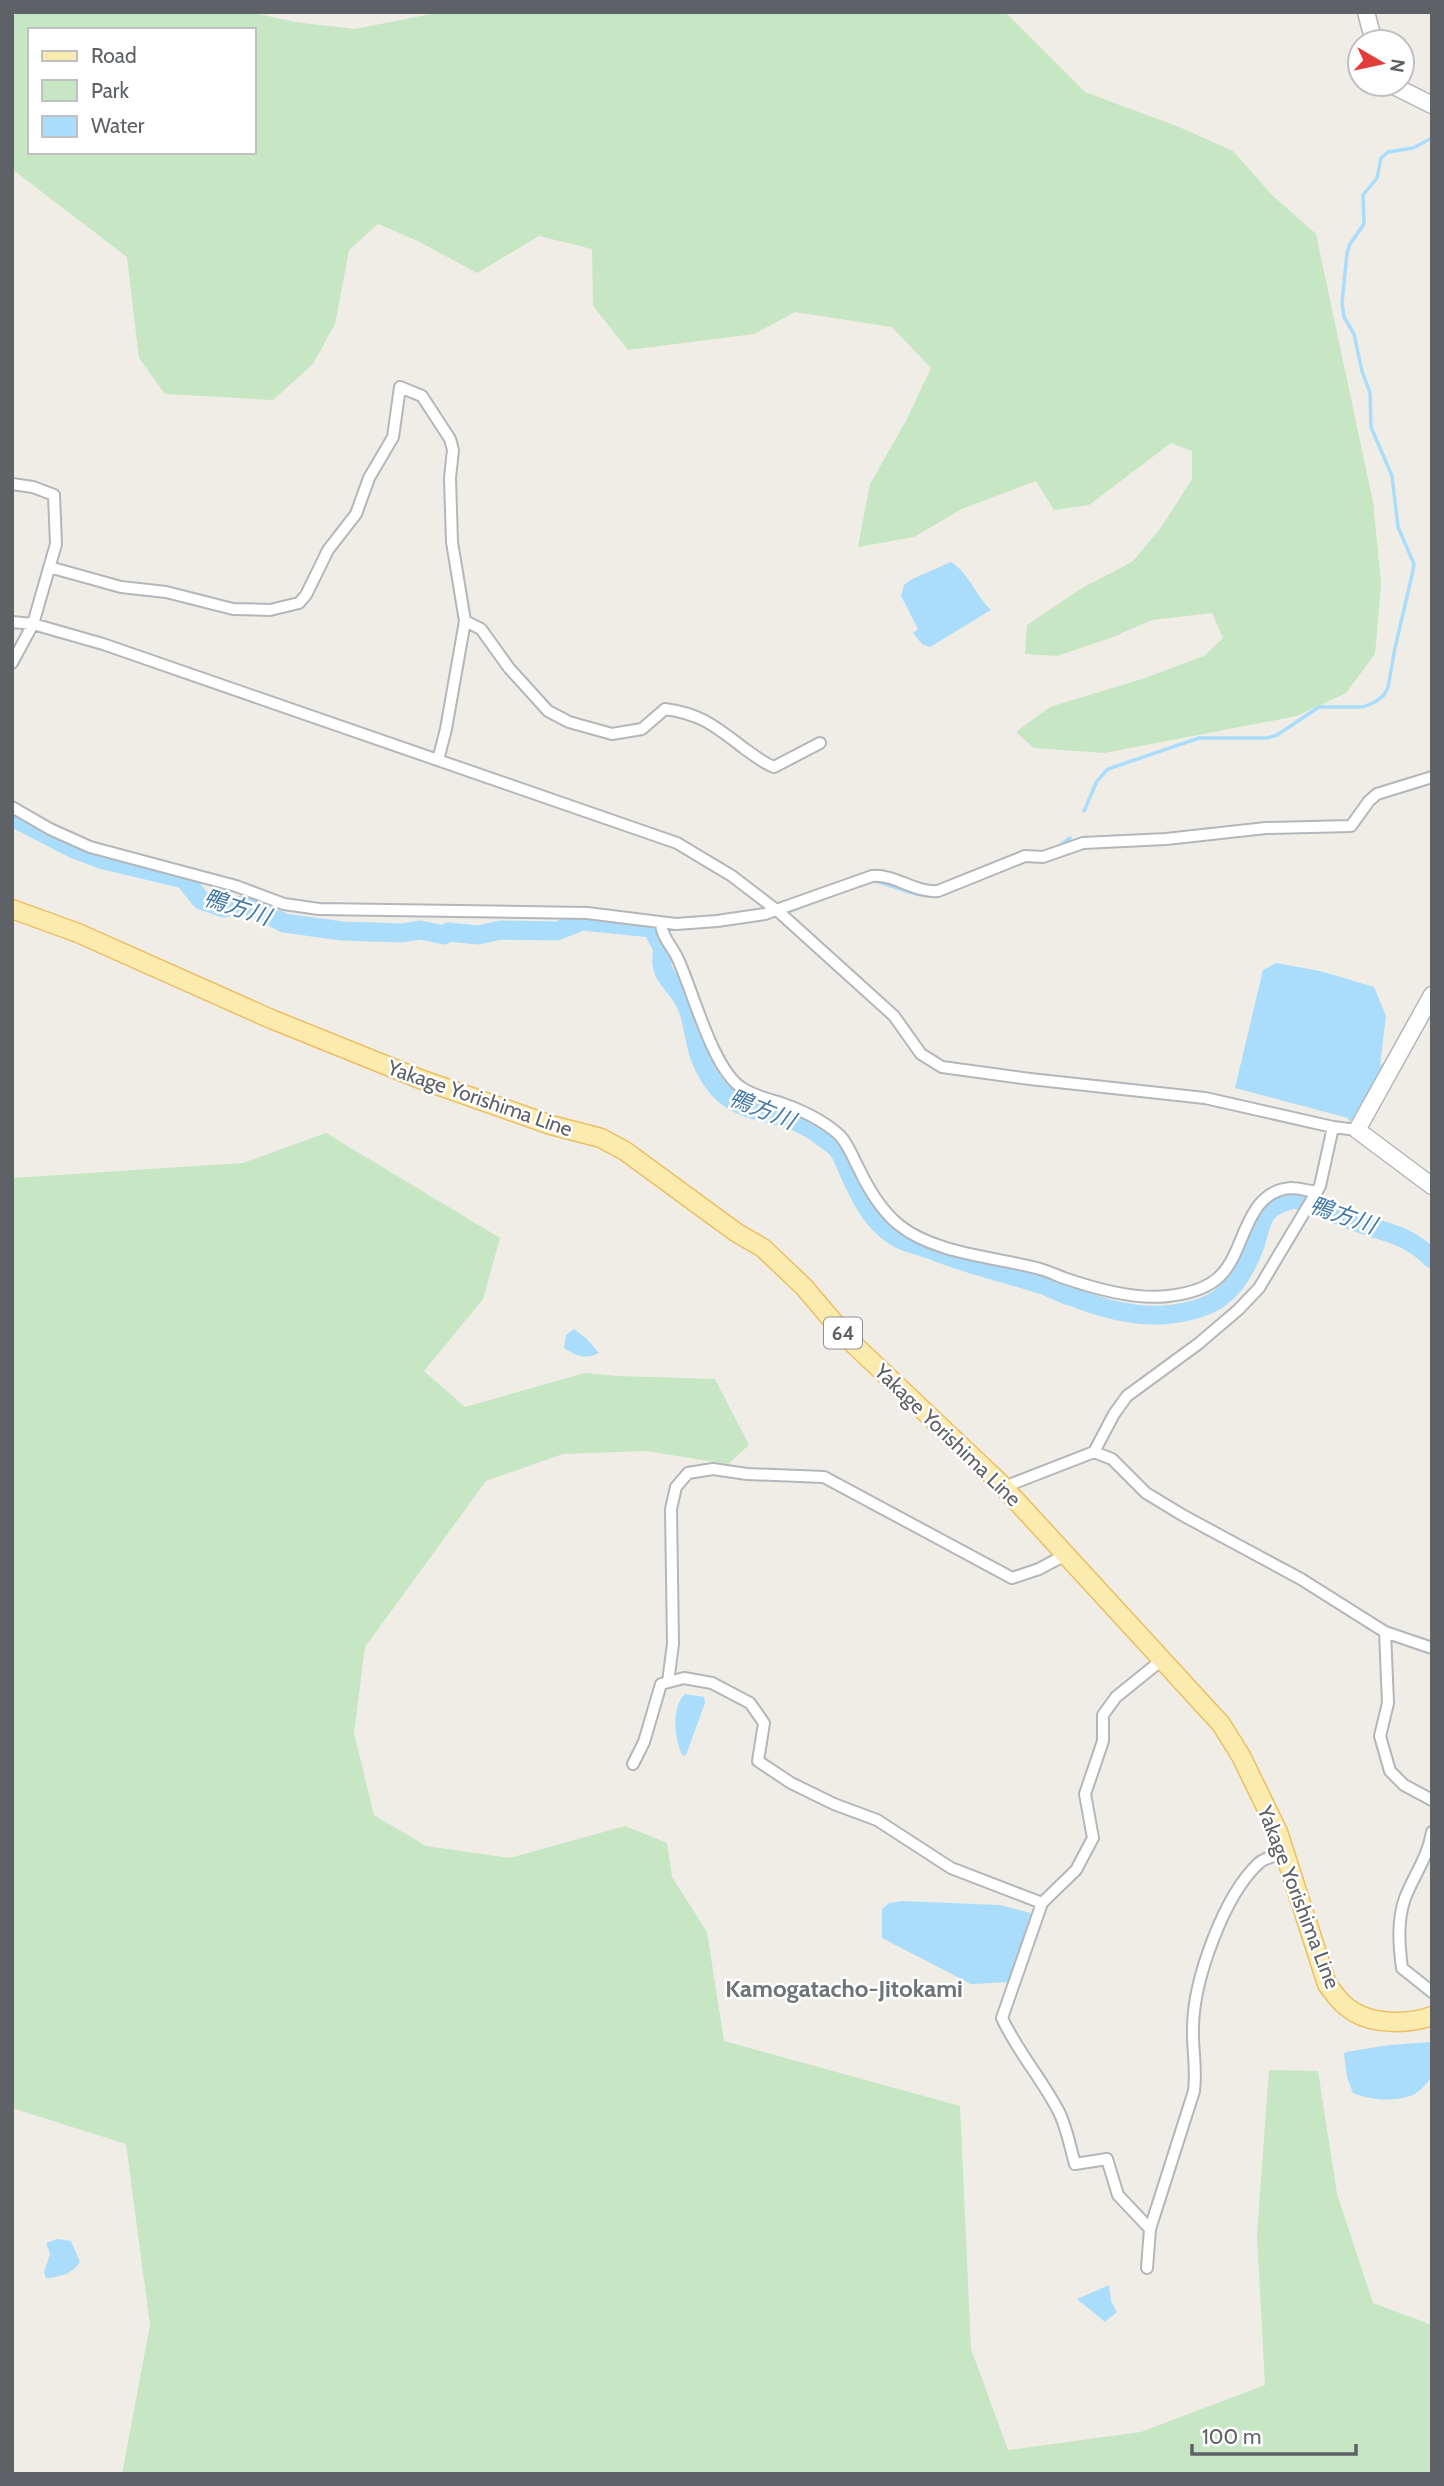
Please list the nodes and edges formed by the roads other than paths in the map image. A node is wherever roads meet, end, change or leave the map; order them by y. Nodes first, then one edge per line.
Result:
1 (1416, 97) edge
2 (1432, 105) edge
3 (12, 484) edge
4 (50, 567) junction
5 (465, 621) junction
6 (12, 622) edge
7 (33, 624) junction
8 (12, 663) edge
9 (820, 743) dead end
10 (438, 760) junction
11 (1432, 777) edge
12 (12, 807) edge
13 (12, 909) edge
14 (781, 914) junction
15 (661, 927) junction
16 (1432, 995) edge
17 (1333, 1127) junction
18 (1356, 1130) junction
19 (1432, 1186) edge
20 (1315, 1196) junction
21 (1094, 1452) junction
22 (1004, 1487) junction
23 (1065, 1555) junction
24 (1385, 1632) junction
25 (1432, 1648) edge
26 (1163, 1659) junction
27 (668, 1682) junction
28 (633, 1764) dead end
29 (1432, 1800) edge
30 (1432, 1832) edge
31 (1284, 1853) junction
32 (1042, 1903) junction
33 (1432, 1992) edge
34 (1432, 2016) edge
35 (1150, 2229) junction
36 (1147, 2268) dead end

1 - 2 main road
3 - 4 street
4 - 5 street
4 - 7 street
5 - 9 street
5 - 10 street
6 - 7 street
7 - 8 street
7 - 10 street
10 - 14 street
11 - 14 street
12 - 15 street
13 - 22 main road, Yakage Yorishima Line / 64
14 - 15 street
14 - 17 street
15 - 20 street
16 - 18 main road
17 - 18 street
17 - 20 street
18 - 19 main road
20 - 21 street
21 - 22 street
21 - 24 street
22 - 23 main road, Yakage Yorishima Line / 64
23 - 26 main road, Yakage Yorishima Line / 64
23 - 27 street
24 - 25 street
24 - 29 street
26 - 31 main road, Yakage Yorishima Line / 64
26 - 32 street
27 - 28 street
27 - 32 street
30 - 33 street
31 - 34 main road, Yakage Yorishima Line / 64
31 - 35 street
32 - 35 street
35 - 36 street

